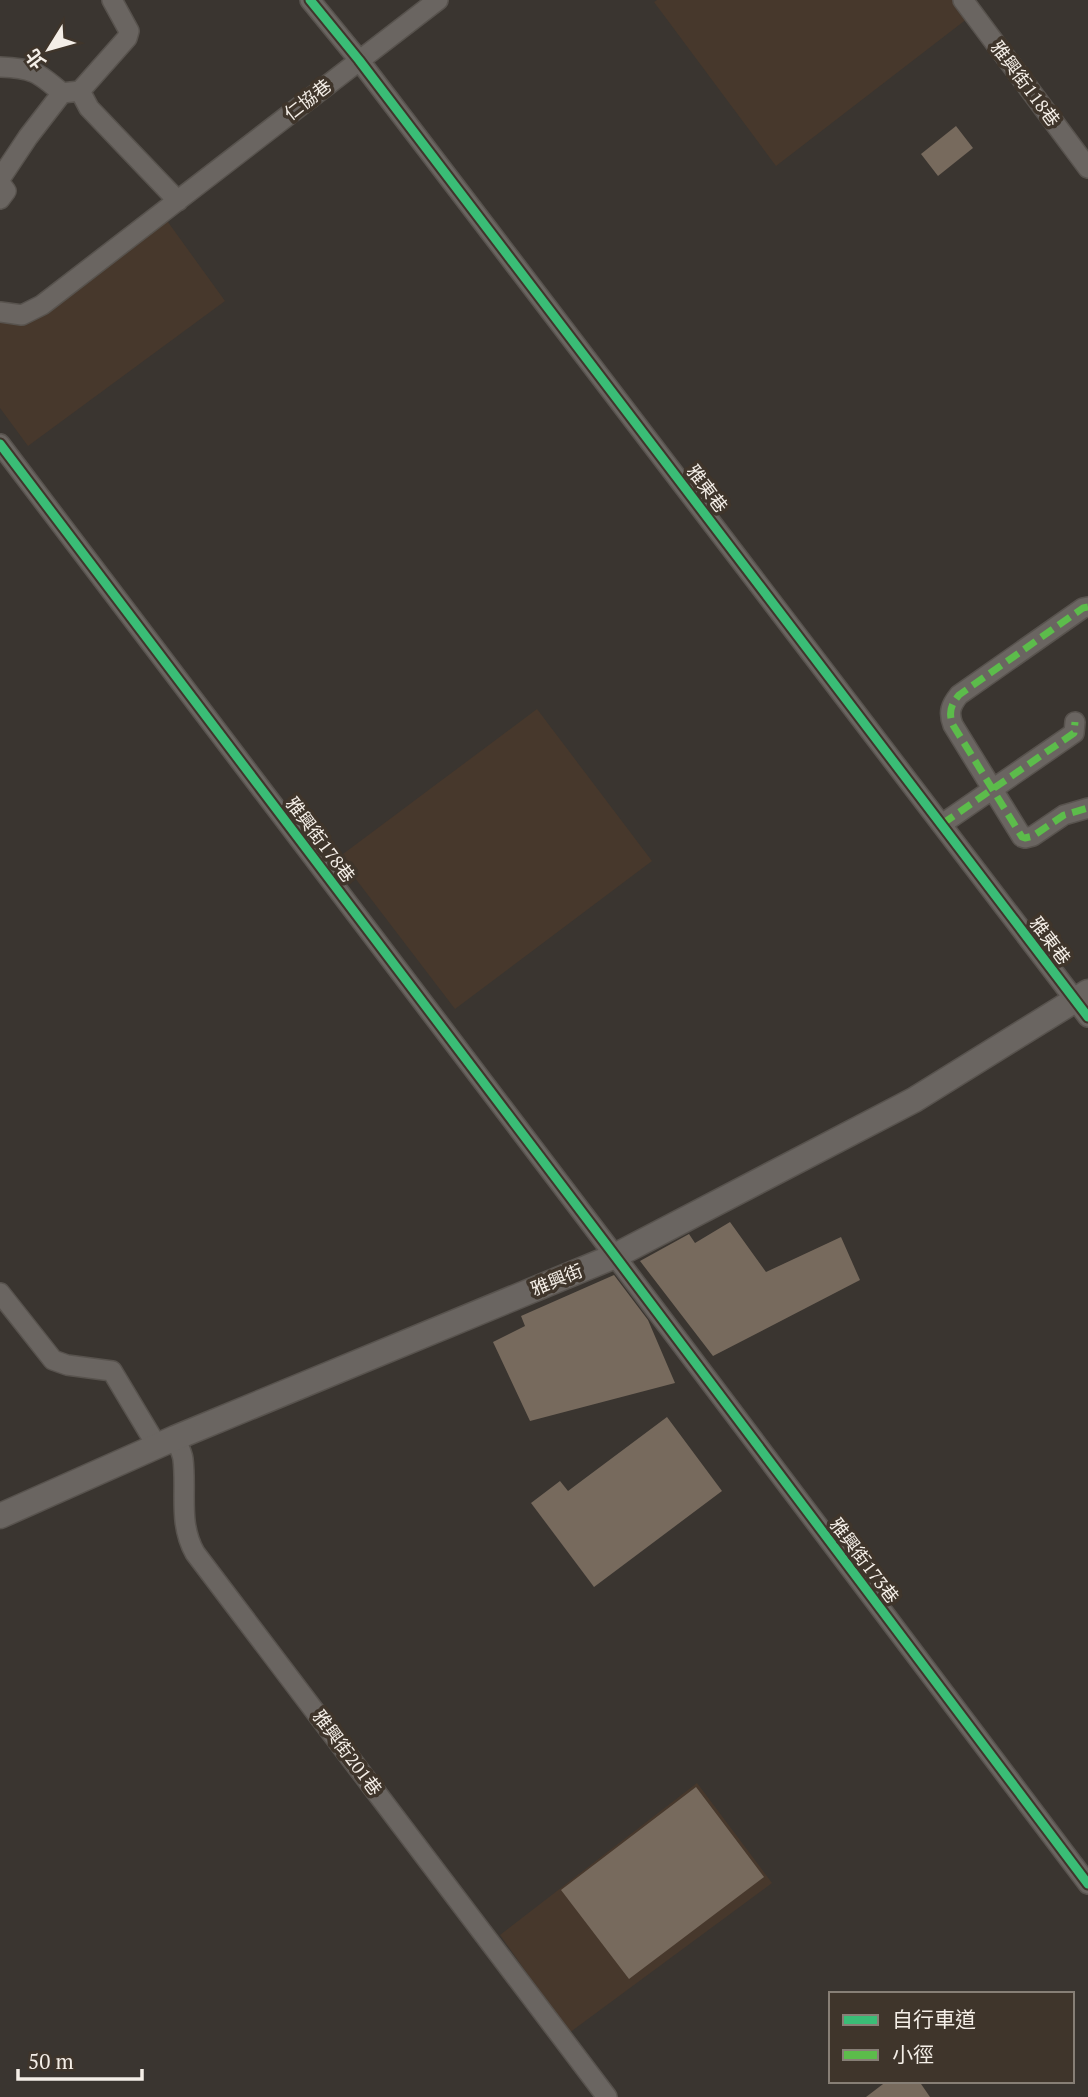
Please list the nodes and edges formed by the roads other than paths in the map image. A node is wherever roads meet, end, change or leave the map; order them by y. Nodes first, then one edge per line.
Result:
1 (112, 0) edge
2 (310, 0) edge
3 (438, 0) edge
4 (962, 0) edge
5 (359, 60) junction
6 (0, 67) edge
7 (71, 92) junction
8 (1088, 168) edge
9 (0, 181) edge
10 (0, 199) edge
11 (178, 201) junction
12 (2, 311) edge
13 (0, 444) edge
14 (1088, 607) edge
15 (1075, 722) dead end
16 (993, 790) junction
17 (1088, 808) edge
18 (942, 824) junction
19 (1084, 1003) edge
20 (615, 1256) junction
21 (0, 1293) edge
22 (166, 1442) junction
23 (0, 1516) edge
24 (1088, 1884) edge
25 (607, 2097) edge

1 - 7 street
2 - 5 street, 雅東巷
3 - 5 street, 仁協巷
4 - 8 street, 雅興街118巷
5 - 11 street, 仁協巷
5 - 18 street, 雅東巷
6 - 7 street
7 - 9 street
7 - 11 street
9 - 10 street
11 - 12 street, 仁協巷
13 - 20 street, 雅興街178巷
14 - 16 street
15 - 16 street
16 - 17 street
16 - 18 street
18 - 19 street, 雅東巷
19 - 20 street, 雅興街
20 - 22 street, 雅興街
20 - 24 street, 雅興街173巷
21 - 22 street, 雅興街201巷
22 - 23 street, 雅興街
22 - 25 street, 雅興街201巷

